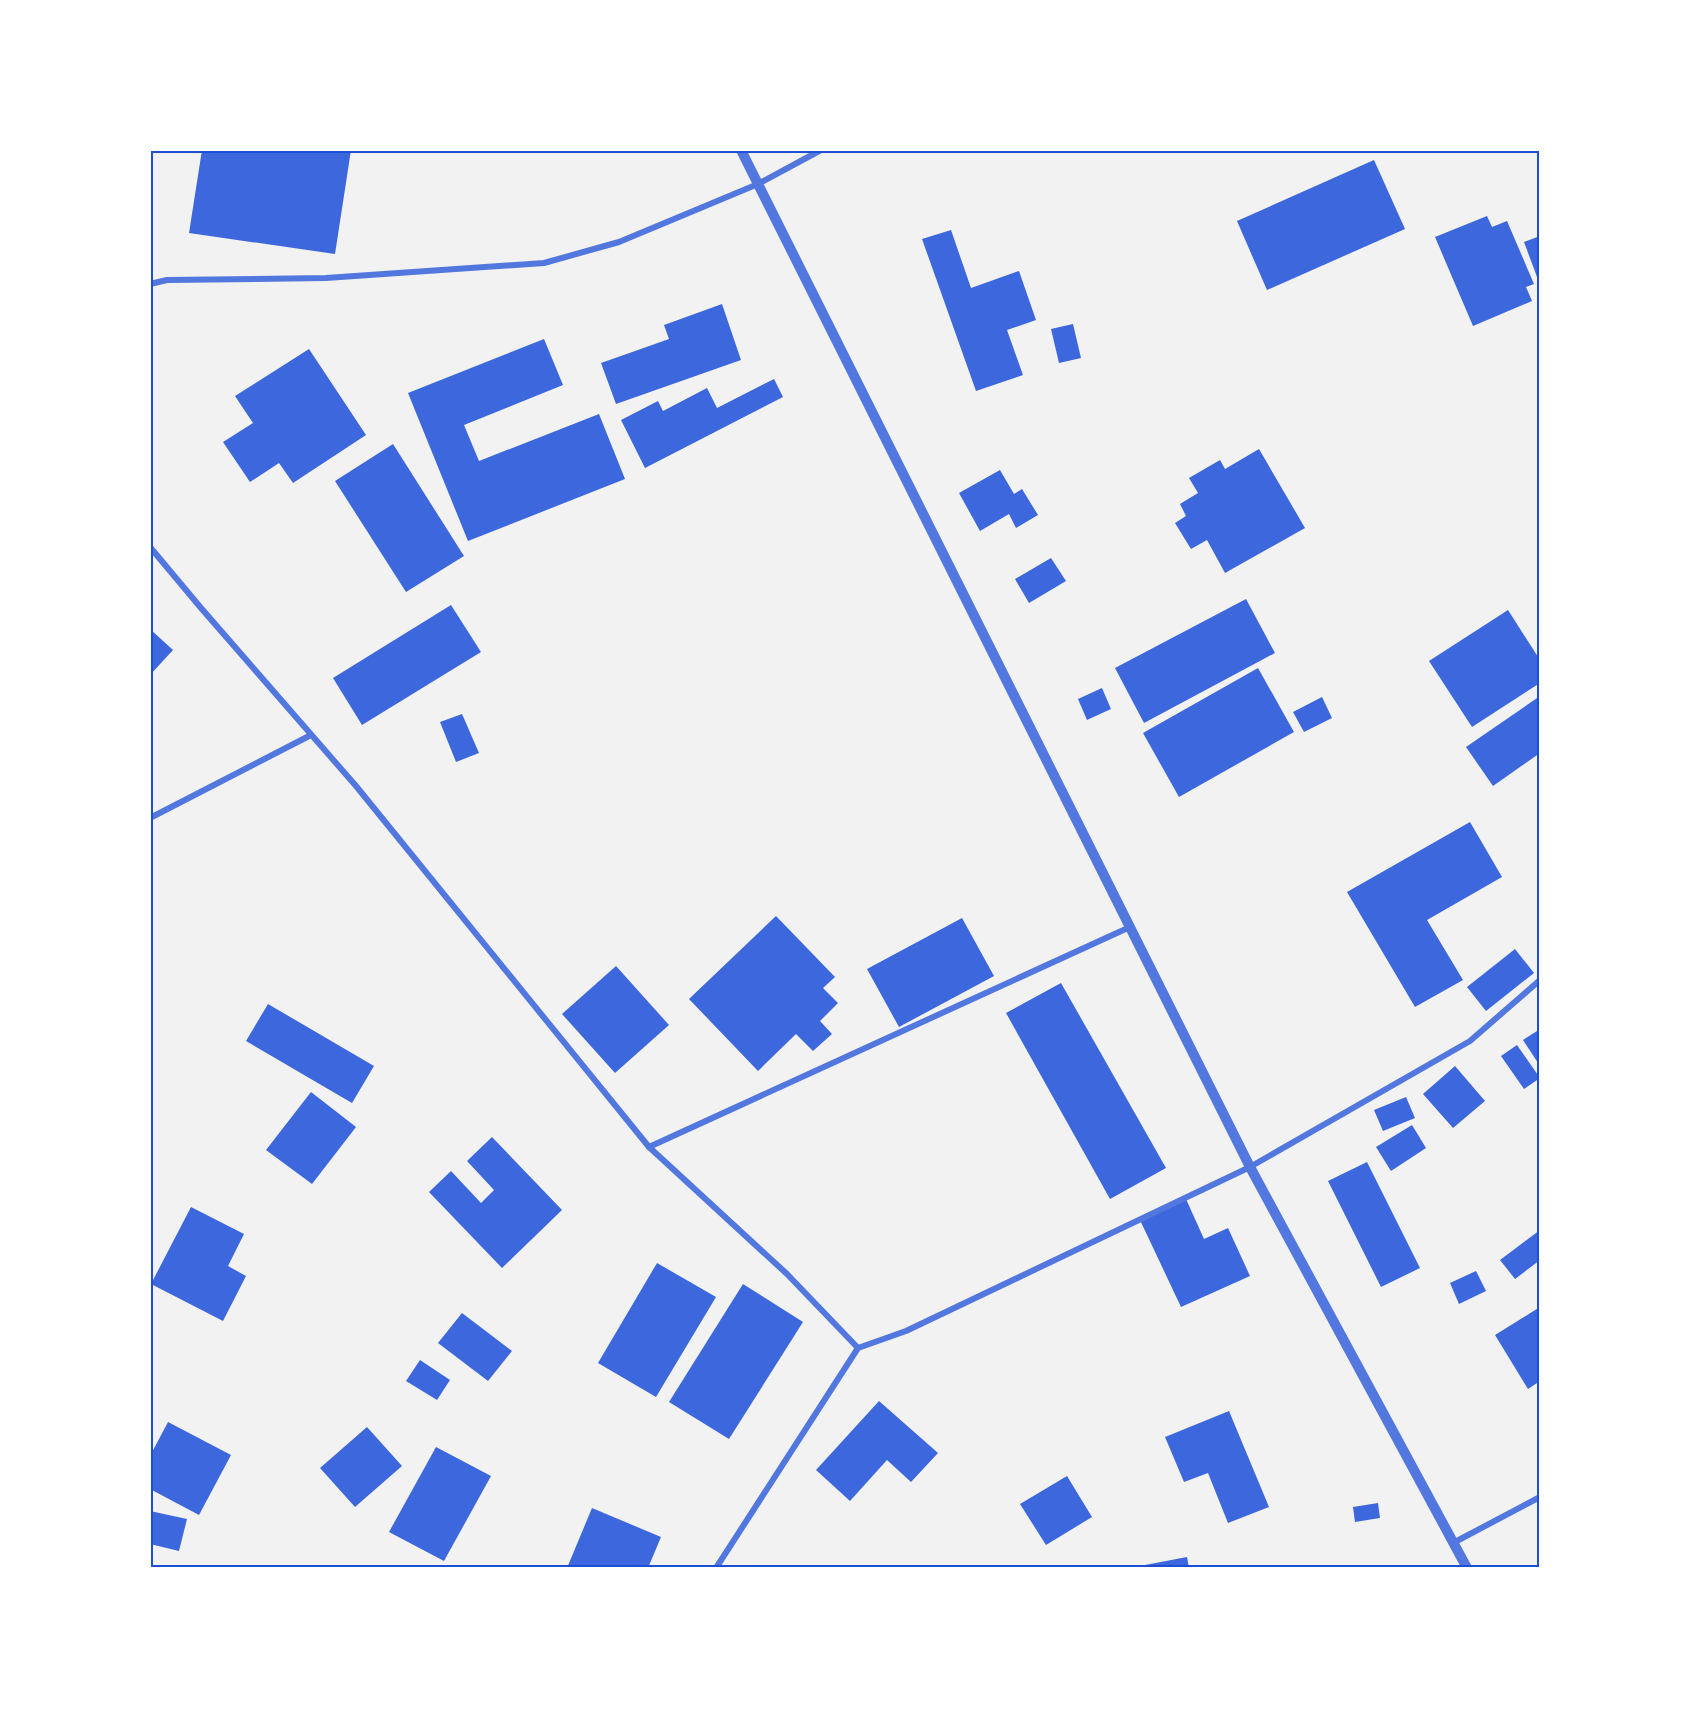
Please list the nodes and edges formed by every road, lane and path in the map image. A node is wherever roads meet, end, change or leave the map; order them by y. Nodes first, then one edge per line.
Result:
1 (741, 150) edge
2 (821, 150) edge
3 (758, 184) junction
4 (150, 284) edge
5 (150, 547) edge
6 (311, 735) junction
7 (150, 818) edge
8 (1130, 927) junction
9 (1540, 980) edge
10 (650, 1147) junction
11 (1250, 1167) junction
12 (858, 1348) junction
13 (1540, 1497) edge
14 (1453, 1543) junction
15 (716, 1568) edge
16 (1467, 1568) edge

1 - 3 street
2 - 3 street
3 - 4 street
3 - 8 street
5 - 6 street
6 - 7 street
6 - 10 street
8 - 10 street
8 - 11 street
9 - 11 street
10 - 12 street
11 - 12 street
11 - 14 street
12 - 15 street
13 - 14 street
14 - 16 street

